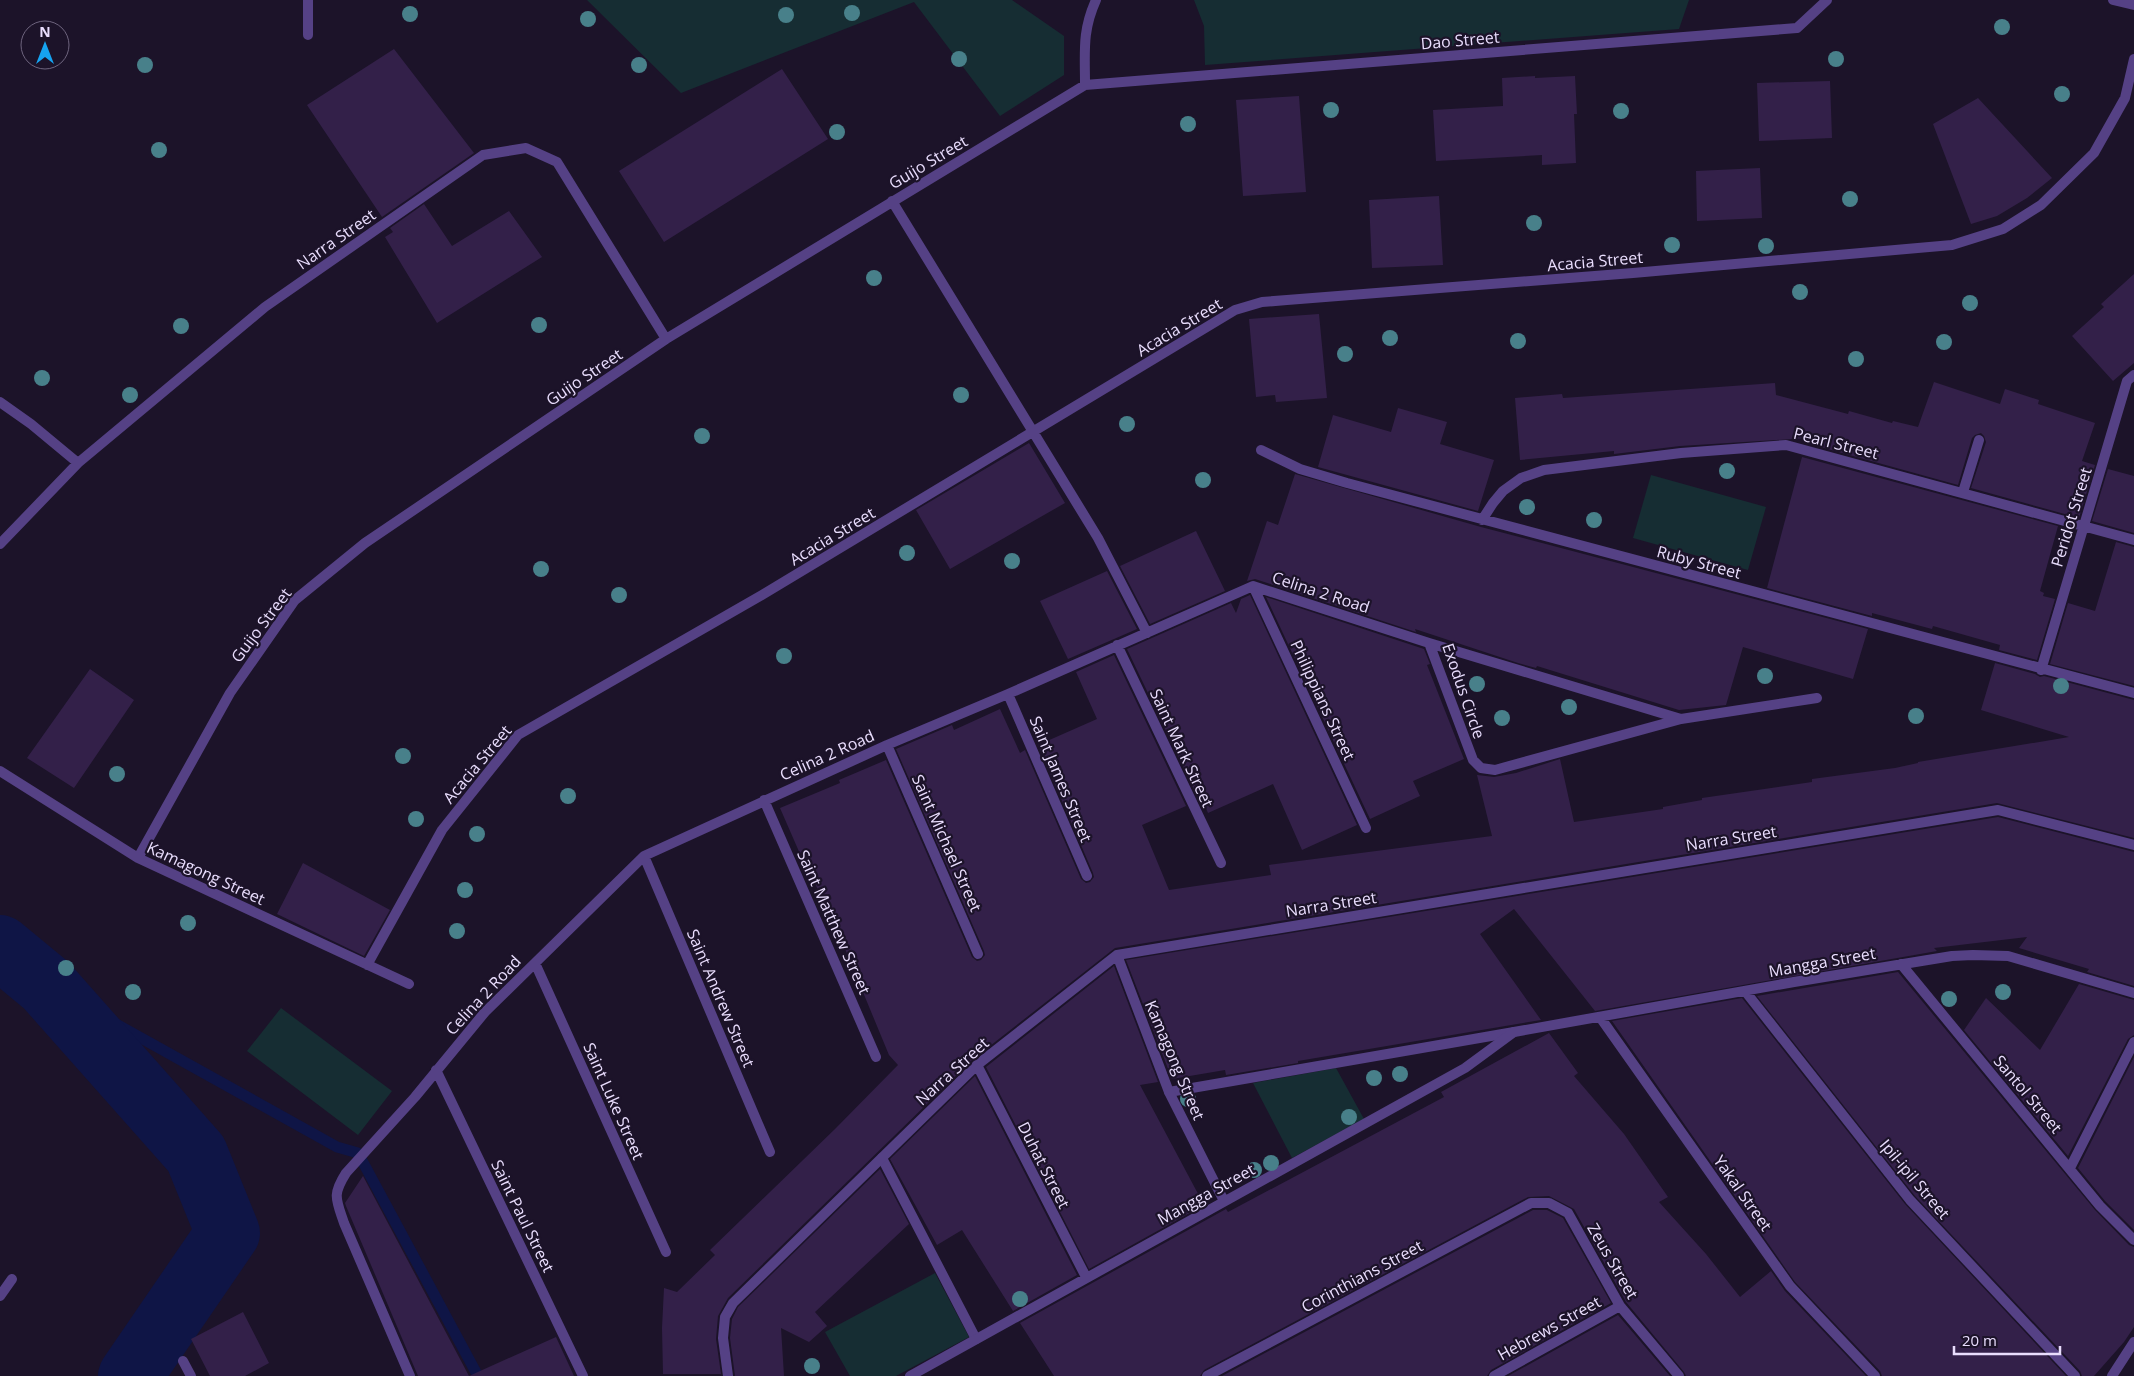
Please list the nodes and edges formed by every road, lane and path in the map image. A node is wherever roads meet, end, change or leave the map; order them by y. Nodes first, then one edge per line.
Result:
1 (308, 0) edge
2 (1096, 0) edge
3 (1827, 0) edge
4 (2113, 0) edge
5 (2134, 5) edge
6 (308, 35) dead end
7 (2134, 60) edge
8 (1085, 85) junction
9 (892, 201) junction
10 (666, 340) junction
11 (2134, 375) edge
12 (0, 402) edge
13 (1034, 432) junction
14 (1979, 440) dead end
15 (1261, 450) dead end
16 (78, 463) junction
17 (1963, 492) junction
18 (1482, 520) junction
19 (2084, 526) junction
20 (2134, 540) edge
21 (0, 544) edge
22 (1253, 586) junction
23 (1147, 633) junction
24 (1429, 643) junction
25 (1117, 645) junction
26 (2041, 670) junction
27 (2134, 693) edge
28 (1008, 694) junction
29 (1817, 698) dead end
30 (1682, 719) junction
31 (887, 744) junction
32 (0, 771) edge
33 (764, 800) junction
34 (1366, 828) dead end
35 (2134, 845) edge
36 (644, 856) junction
37 (138, 858) junction
38 (1221, 863) dead end
39 (1087, 876) dead end
40 (978, 954) dead end
41 (1117, 955) junction
42 (535, 963) junction
43 (1901, 964) junction
44 (367, 965) junction
45 (409, 984) dead end
46 (1745, 991) junction
47 (2134, 993) edge
48 (1600, 1017) junction
49 (1514, 1032) junction
50 (2134, 1042) edge
51 (876, 1057) dead end
52 (977, 1065) junction
53 (436, 1070) junction
54 (1169, 1092) junction
55 (770, 1152) dead end
56 (882, 1158) junction
57 (2070, 1168) junction
58 (1224, 1201) junction
59 (1531, 1203) joint
60 (2134, 1240) edge
61 (666, 1252) dead end
62 (1086, 1277) junction
63 (12, 1278) dead end
64 (0, 1296) edge
65 (1620, 1306) junction
66 (976, 1339) junction
67 (2134, 1342) edge
68 (183, 1361) dead end
69 (191, 1376) edge
70 (410, 1376) edge
71 (583, 1376) edge
72 (728, 1376) edge
73 (910, 1376) edge
74 (1207, 1376) edge
75 (1494, 1376) edge
76 (1679, 1376) edge
77 (1875, 1376) edge
78 (2075, 1376) edge
79 (2112, 1376) edge

1 - 6 street
2 - 8 street
3 - 8 street, Dao Street
4 - 5 street
7 - 13 street, Acacia Street
8 - 9 street, Guijo Street
9 - 10 street, Guijo Street
9 - 13 street
10 - 16 street, Narra Street
10 - 37 street, Guijo Street
11 - 19 street, Peridot Street
12 - 16 street
13 - 23 street
13 - 44 street, Acacia Street
14 - 17 street
15 - 18 street, Ruby Street
16 - 21 street, Narra Street
17 - 18 street, Pearl Street
17 - 19 street, Pearl Street
18 - 26 street, Ruby Street
19 - 20 street, Pearl Street
19 - 26 street, Peridot Street
22 - 23 street, Celina 2 Road
22 - 24 street, Celina 2 Road
22 - 34 street, Philippians Street
23 - 25 street, Celina 2 Road
24 - 30 street, Exodus Circle
24 - 30 street, Exodus Circle
25 - 28 street, Celina 2 Road
25 - 38 street, Saint Mark Street
26 - 27 street, Ruby Street
28 - 31 street, Celina 2 Road
28 - 39 street, Saint James Street
29 - 30 street, Exodus Circle
31 - 33 street, Celina 2 Road
31 - 40 street, Saint Michael Street
32 - 37 street, Kamagong Street
33 - 36 street, Celina 2 Road
33 - 51 street, Saint Matthew Street
35 - 41 street, Narra Street
36 - 42 street, Celina 2 Road
36 - 55 street, Saint Andrew Street
37 - 44 street, Kamagong Street
41 - 52 street, Narra Street
41 - 54 street, Kamagong Street
42 - 53 street, Celina 2 Road
42 - 61 street, Saint Luke Street
43 - 46 street, Mangga Street
43 - 47 street, Mangga Street
43 - 57 street, Santol Street
44 - 45 street, Kamagong Street
46 - 48 street, Mangga Street
46 - 78 street, Ipil-ipil Street
48 - 49 street, Mangga Street
48 - 77 street, Yakal Street
49 - 54 street, Mangga Street
49 - 58 street, Mangga Street
50 - 57 street
52 - 56 street, Narra Street
52 - 62 street, Duhat Street
53 - 70 street, Celina 2 Road
53 - 71 street, Saint Paul Street
54 - 58 street, Kamagong Street
56 - 66 street
56 - 72 street, Narra Street
57 - 60 street, Santol Street
58 - 62 street, Mangga Street
59 - 65 street, Zeus Street
59 - 74 street, Corinthians Street
62 - 66 street, Mangga Street
63 - 64 street
65 - 75 street, Hebrews Street
65 - 76 street, Zeus Street
66 - 73 street, Mangga Street
67 - 79 street
68 - 69 street

